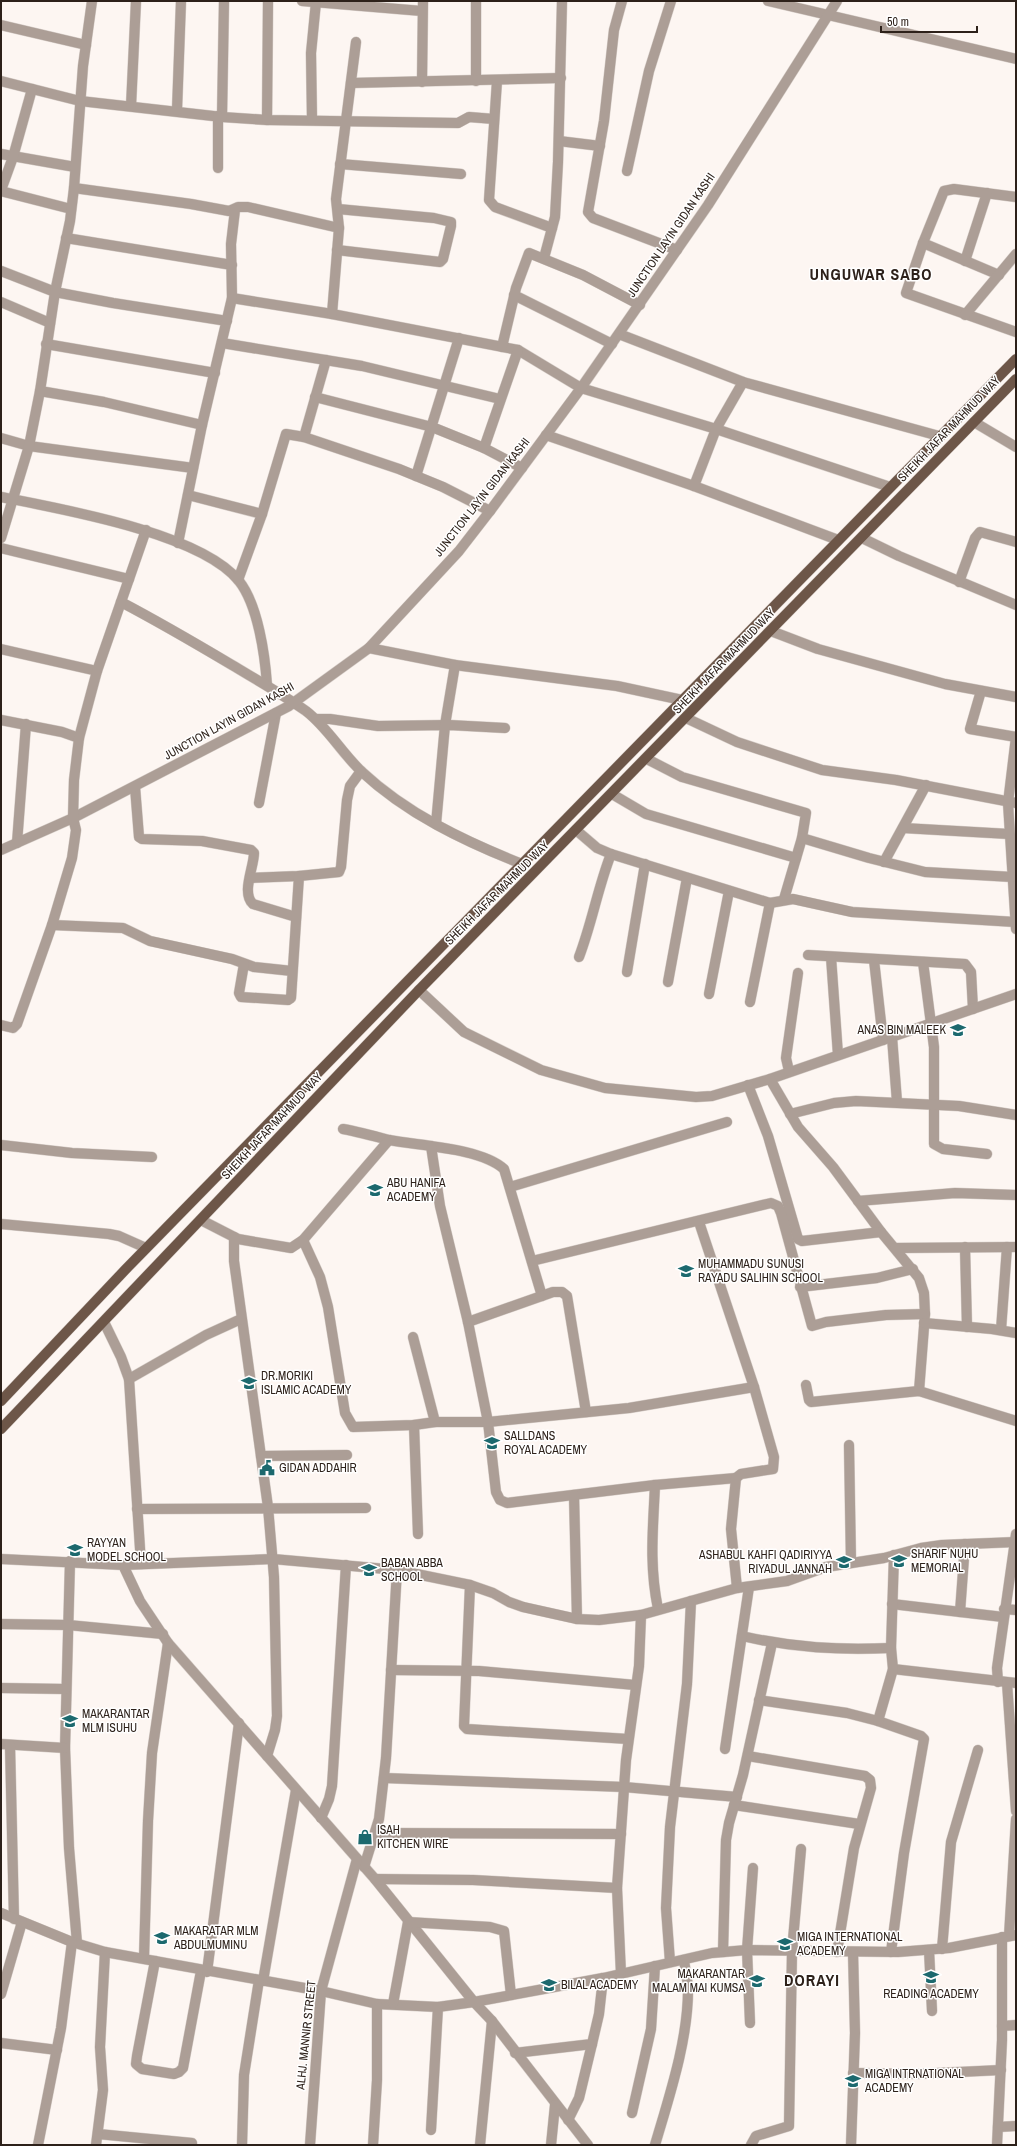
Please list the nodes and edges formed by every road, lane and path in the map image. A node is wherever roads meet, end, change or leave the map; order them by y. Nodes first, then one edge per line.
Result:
1 (92, 1) edge
2 (136, 1) edge
3 (182, 1) edge
4 (224, 1) edge
5 (268, 1) edge
6 (302, 1) edge
7 (476, 1) edge
8 (562, 1) edge
9 (622, 1) edge
10 (671, 1) edge
11 (768, 1) edge
12 (837, 1) edge
13 (316, 2) edge
14 (422, 6) edge
15 (828, 16) junction
16 (1, 25) edge
17 (356, 42) dead end
18 (86, 45) junction
19 (1016, 59) edge
20 (561, 78) junction
21 (1, 81) edge
22 (476, 81) junction
23 (497, 81) junction
24 (422, 82) junction
25 (350, 84) junction
26 (32, 89) junction
27 (80, 101) junction
28 (131, 106) junction
29 (177, 110) junction
30 (220, 117) junction
31 (494, 119) junction
32 (267, 120) junction
33 (312, 120) junction
34 (345, 120) junction
35 (559, 141) junction
36 (600, 146) junction
37 (1, 154) edge
38 (13, 157) junction
39 (340, 164) junction
40 (75, 167) junction
41 (218, 168) dead end
42 (627, 170) dead end
43 (461, 174) dead end
44 (74, 188) junction
45 (1, 190) edge
46 (987, 193) junction
47 (1016, 197) edge
48 (71, 209) junction
49 (338, 209) junction
50 (235, 210) junction
51 (339, 228) junction
52 (552, 228) junction
53 (66, 238) junction
54 (923, 243) junction
55 (337, 250) junction
56 (677, 250) junction
57 (1016, 254) edge
58 (544, 258) junction
59 (965, 261) junction
60 (232, 265) junction
61 (1, 271) edge
62 (999, 275) junction
63 (54, 292) junction
64 (514, 294) junction
65 (232, 298) junction
66 (1, 302) edge
67 (640, 306) junction
68 (332, 314) junction
69 (965, 315) junction
70 (227, 321) junction
71 (50, 323) junction
72 (1016, 332) edge
73 (619, 334) junction
74 (459, 338) junction
75 (222, 343) junction
76 (46, 344) junction
77 (612, 344) junction
78 (502, 347) junction
79 (518, 350) junction
80 (1016, 359) edge
81 (326, 360) junction
82 (215, 373) junction
83 (1016, 379) edge
84 (743, 382) junction
85 (444, 385) junction
86 (581, 388) junction
87 (40, 391) junction
88 (315, 397) junction
89 (500, 399) junction
90 (974, 422) junction
91 (202, 425) junction
92 (432, 427) junction
93 (716, 429) junction
94 (546, 435) junction
95 (940, 436) junction
96 (304, 437) junction
97 (1, 438) edge
98 (29, 446) junction
99 (1016, 447) edge
100 (484, 448) junction
101 (193, 468) junction
102 (522, 468) junction
103 (416, 476) junction
104 (694, 486) junction
105 (890, 487) junction
106 (188, 495) junction
107 (1, 497) edge
108 (12, 499) junction
109 (490, 512) junction
110 (262, 514) junction
111 (146, 530) junction
112 (1, 538) edge
113 (862, 538) junction
114 (838, 540) junction
115 (1016, 542) edge
116 (178, 543) junction
117 (1, 548) edge
118 (129, 579) junction
119 (238, 580) junction
120 (959, 582) junction
121 (121, 602) junction
122 (1016, 605) edge
123 (771, 631) junction
124 (369, 648) junction
125 (1, 649) edge
126 (455, 665) junction
127 (97, 671) junction
128 (267, 685) junction
129 (981, 691) junction
130 (1016, 697) edge
131 (682, 700) junction
132 (293, 703) junction
133 (276, 713) junction
134 (686, 718) junction
135 (316, 719) junction
136 (1, 720) edge
137 (26, 724) junction
138 (445, 725) junction
139 (505, 728) dead end
140 (1016, 737) edge
141 (79, 738) junction
142 (647, 759) junction
143 (361, 771) junction
144 (926, 785) junction
145 (135, 787) junction
146 (612, 794) junction
147 (259, 803) dead end
148 (1012, 803) edge
149 (73, 818) junction
150 (436, 824) junction
151 (903, 828) junction
152 (576, 830) junction
153 (1009, 834) junction
154 (802, 838) junction
155 (17, 843) junction
156 (1, 850) edge
157 (611, 854) junction
158 (796, 858) junction
159 (884, 862) junction
160 (522, 864) junction
161 (645, 864) junction
162 (299, 876) junction
163 (1012, 877) junction
164 (250, 878) junction
165 (688, 878) junction
166 (729, 890) junction
167 (784, 900) junction
168 (770, 903) junction
169 (296, 917) junction
170 (52, 925) junction
171 (1016, 926) edge
172 (808, 955) dead end
173 (831, 956) junction
174 (579, 957) dead end
175 (874, 960) junction
176 (923, 962) junction
177 (244, 964) junction
178 (292, 971) junction
179 (626, 972) dead end
180 (798, 973) dead end
181 (668, 982) dead end
182 (419, 990) junction
183 (709, 994) dead end
184 (1016, 994) edge
185 (750, 1002) dead end
186 (973, 1008) junction
187 (930, 1024) junction
188 (1, 1025) edge
189 (887, 1038) junction
190 (838, 1054) junction
191 (790, 1072) junction
192 (770, 1079) junction
193 (748, 1085) junction
194 (897, 1102) junction
195 (935, 1105) junction
196 (790, 1114) junction
197 (1016, 1115) edge
198 (727, 1122) dead end
199 (344, 1128) dead end
200 (389, 1140) junction
201 (1, 1145) edge
202 (431, 1146) junction
203 (987, 1154) dead end
204 (152, 1157) dead end
205 (510, 1187) junction
206 (1016, 1195) edge
207 (858, 1201) junction
208 (201, 1220) junction
209 (700, 1222) junction
210 (1, 1224) edge
211 (881, 1232) junction
212 (234, 1237) junction
213 (303, 1240) junction
214 (965, 1247) junction
215 (1011, 1247) edge
216 (146, 1248) junction
217 (895, 1248) junction
218 (532, 1261) junction
219 (913, 1269) junction
220 (800, 1287) junction
221 (542, 1296) junction
222 (241, 1319) junction
223 (925, 1319) junction
224 (104, 1322) junction
225 (468, 1322) junction
226 (967, 1327) junction
227 (1001, 1330) junction
228 (1016, 1333) edge
229 (413, 1337) dead end
230 (129, 1379) junction
231 (806, 1385) dead end
232 (754, 1387) junction
233 (919, 1391) junction
234 (1, 1401) edge
235 (586, 1412) junction
236 (1016, 1421) edge
237 (435, 1422) junction
238 (488, 1422) junction
239 (3, 1423) edge
240 (414, 1425) junction
241 (849, 1445) dead end
242 (347, 1455) dead end
243 (261, 1456) junction
244 (736, 1478) junction
245 (655, 1485) junction
246 (574, 1495) junction
247 (268, 1508) junction
248 (366, 1508) dead end
249 (138, 1509) junction
250 (418, 1534) dead end
251 (1016, 1539) edge
252 (965, 1544) junction
253 (894, 1555) junction
254 (1, 1559) edge
255 (273, 1559) junction
256 (70, 1561) junction
257 (851, 1563) junction
258 (141, 1564) junction
259 (123, 1565) junction
260 (346, 1565) junction
261 (397, 1570) junction
262 (470, 1585) junction
263 (749, 1586) junction
264 (737, 1588) junction
265 (691, 1601) junction
266 (892, 1604) junction
267 (658, 1609) junction
268 (1016, 1610) edge
269 (960, 1612) junction
270 (1004, 1613) junction
271 (641, 1615) junction
272 (577, 1619) junction
273 (1, 1624) edge
274 (68, 1625) junction
275 (742, 1636) junction
276 (165, 1639) junction
277 (772, 1643) junction
278 (891, 1648) junction
279 (893, 1669) junction
280 (391, 1670) junction
281 (466, 1671) junction
282 (1007, 1682) edge
283 (635, 1685) junction
284 (1, 1688) edge
285 (66, 1689) junction
286 (760, 1700) junction
287 (878, 1721) junction
288 (239, 1723) junction
289 (628, 1739) junction
290 (5, 1744) edge
291 (65, 1748) junction
292 (725, 1749) dead end
293 (978, 1750) dead end
294 (267, 1756) junction
295 (748, 1756) junction
296 (1015, 1774) edge
297 (384, 1778) junction
298 (624, 1787) junction
299 (296, 1790) junction
300 (673, 1792) junction
301 (736, 1801) junction
302 (1016, 1811) edge
303 (321, 1818) junction
304 (1016, 1819) edge
305 (859, 1824) junction
306 (376, 1833) junction
307 (621, 1834) junction
308 (801, 1849) dead end
309 (357, 1859) junction
310 (364, 1867) junction
311 (753, 1868) dead end
312 (375, 1879) junction
313 (617, 1888) junction
314 (1, 1913) edge
315 (18, 1920) junction
316 (408, 1922) junction
317 (1009, 1936) edge
318 (74, 1943) junction
319 (942, 1949) junction
320 (747, 1950) junction
321 (929, 1950) junction
322 (792, 1951) junction
323 (105, 1952) junction
324 (723, 1952) junction
325 (837, 1952) junction
326 (853, 1952) junction
327 (891, 1952) junction
328 (144, 1958) junction
329 (684, 1960) junction
330 (155, 1961) junction
331 (670, 1962) junction
332 (655, 1966) junction
333 (204, 1971) junction
334 (621, 1974) junction
335 (603, 1978) junction
336 (261, 1981) junction
337 (321, 1991) junction
338 (1, 1994) edge
339 (511, 1995) junction
340 (474, 2002) junction
341 (377, 2004) junction
342 (393, 2004) junction
343 (438, 2006) junction
344 (932, 2011) dead end
345 (492, 2021) junction
346 (750, 2023) dead end
347 (1016, 2025) edge
348 (1002, 2026) junction
349 (1, 2043) edge
350 (592, 2044) junction
351 (57, 2050) junction
352 (515, 2053) junction
353 (1001, 2070) junction
354 (853, 2073) junction
355 (555, 2105) junction
356 (632, 2113) dead end
357 (568, 2120) junction
358 (1016, 2126) edge
359 (998, 2127) junction
360 (431, 2130) dead end
361 (98, 2134) junction
362 (192, 2143) dead end
363 (38, 2145) edge
364 (96, 2145) edge
365 (242, 2145) edge
366 (310, 2145) edge
367 (373, 2145) edge
368 (480, 2145) edge
369 (551, 2145) edge
370 (588, 2145) edge
371 (655, 2145) edge
372 (751, 2145) edge
373 (851, 2145) edge
374 (997, 2145) edge

1 - 18 street
2 - 28 street
3 - 29 street
4 - 30 street
5 - 32 street
6 - 13 street
7 - 22 street
8 - 20 street
9 - 36 street
10 - 42 street
11 - 15 street
12 - 15 street, JUNCTION LAYIN GIDAN KASHI
13 - 14 street
13 - 33 street
14 - 24 street
15 - 19 street
15 - 56 street, JUNCTION LAYIN GIDAN KASHI
16 - 18 street
17 - 25 street
18 - 27 street
20 - 23 street
20 - 35 street
21 - 26 street
22 - 23 street
22 - 24 street
23 - 31 street
24 - 25 street
25 - 34 street
26 - 27 street
26 - 38 street
27 - 28 street
27 - 40 street
28 - 29 street
29 - 30 street
30 - 32 street
30 - 41 street
31 - 34 street
31 - 52 street
32 - 33 street
33 - 34 street
34 - 39 street
35 - 36 street
35 - 52 street
36 - 56 street
37 - 38 street
38 - 40 street
38 - 45 street
39 - 43 street
39 - 49 street
40 - 44 street
44 - 48 street
44 - 50 street
45 - 48 street
46 - 47 street
46 - 54 street
46 - 59 street
48 - 53 street
49 - 51 street
49 - 55 street
50 - 51 street
50 - 60 street
51 - 55 street
52 - 58 street
53 - 60 street
53 - 63 street
54 - 59 street
54 - 69 street
55 - 68 street
56 - 67 street, JUNCTION LAYIN GIDAN KASHI
57 - 62 street
58 - 64 street
58 - 67 street
59 - 62 street
60 - 65 street
61 - 63 street
62 - 69 street
63 - 70 street
63 - 71 street
64 - 77 street
64 - 78 street
65 - 68 street
65 - 70 street
66 - 71 street
67 - 73 street, JUNCTION LAYIN GIDAN KASHI
68 - 74 street
69 - 72 street
70 - 75 street
71 - 76 street
73 - 77 street, JUNCTION LAYIN GIDAN KASHI
73 - 84 street
74 - 78 street
74 - 85 street
75 - 81 street
75 - 82 street
76 - 82 street
76 - 87 street
77 - 86 street, JUNCTION LAYIN GIDAN KASHI
78 - 79 street
79 - 86 street
79 - 89 street
80 - 95 main road, SHEIKH JAFAR MAHMUD WAY
81 - 85 street
81 - 88 street
82 - 91 street
83 - 90 main road, SHEIKH JAFAR MAHMUD WAY
84 - 93 street
84 - 95 street
85 - 89 street
85 - 92 street
86 - 93 street
86 - 94 street, JUNCTION LAYIN GIDAN KASHI
87 - 91 street
87 - 98 street
88 - 92 street
88 - 96 street
89 - 100 street
90 - 99 street
90 - 113 main road, SHEIKH JAFAR MAHMUD WAY
91 - 101 street
92 - 100 street
92 - 103 street
93 - 104 street
93 - 105 street
94 - 102 street, JUNCTION LAYIN GIDAN KASHI
94 - 104 street
95 - 105 main road, SHEIKH JAFAR MAHMUD WAY
96 - 103 street
96 - 110 street
97 - 98 street
98 - 101 street
98 - 108 street
100 - 102 street
101 - 106 street
102 - 109 street, JUNCTION LAYIN GIDAN KASHI
103 - 109 street
104 - 114 street
105 - 114 main road, SHEIKH JAFAR MAHMUD WAY
106 - 110 street
106 - 116 street
107 - 108 street
108 - 111 street
108 - 112 street
109 - 124 street, JUNCTION LAYIN GIDAN KASHI
110 - 119 street
111 - 116 street
111 - 118 street
113 - 120 street
113 - 123 main road, SHEIKH JAFAR MAHMUD WAY
114 - 131 main road, SHEIKH JAFAR MAHMUD WAY
115 - 120 street
116 - 119 street
117 - 118 street
118 - 121 street
119 - 128 street
120 - 122 street
121 - 127 street
121 - 128 street
123 - 129 street
123 - 134 main road, SHEIKH JAFAR MAHMUD WAY
124 - 126 street
124 - 132 street, JUNCTION LAYIN GIDAN KASHI
125 - 127 street
126 - 131 street
126 - 138 street
127 - 141 street
128 - 132 street
129 - 130 street
129 - 140 street
131 - 160 main road, SHEIKH JAFAR MAHMUD WAY
132 - 133 street, JUNCTION LAYIN GIDAN KASHI
132 - 135 street
133 - 145 street, JUNCTION LAYIN GIDAN KASHI
133 - 147 street
134 - 142 main road, SHEIKH JAFAR MAHMUD WAY
134 - 144 street
135 - 138 street
135 - 143 street
136 - 137 street
137 - 141 street
137 - 155 street
138 - 139 street
138 - 150 street
140 - 148 street
141 - 149 street
142 - 146 main road, SHEIKH JAFAR MAHMUD WAY
142 - 154 street
143 - 150 street
143 - 162 street
144 - 148 street
144 - 151 street
145 - 149 street, JUNCTION LAYIN GIDAN KASHI
145 - 164 street
146 - 152 main road, SHEIKH JAFAR MAHMUD WAY
146 - 158 street
148 - 153 street
149 - 155 street, JUNCTION LAYIN GIDAN KASHI
149 - 170 street
150 - 160 street
151 - 153 street
151 - 159 street
152 - 157 street
152 - 182 main road, SHEIKH JAFAR MAHMUD WAY
153 - 163 street
154 - 158 street
154 - 159 street
155 - 156 street, JUNCTION LAYIN GIDAN KASHI
157 - 161 street
157 - 174 street
158 - 167 street
159 - 163 street
160 - 216 main road, SHEIKH JAFAR MAHMUD WAY
161 - 165 street
161 - 179 street
162 - 164 street
162 - 169 street
163 - 171 street
164 - 169 street
165 - 166 street
165 - 181 street
166 - 168 street
166 - 183 street
167 - 168 street
167 - 171 street
168 - 185 street
169 - 178 street
170 - 177 street
170 - 188 street
172 - 173 street
173 - 175 street
173 - 190 street
175 - 176 street
175 - 189 street
176 - 186 street
176 - 187 street
177 - 178 street
177 - 178 street
180 - 191 street
182 - 193 street
182 - 208 main road, SHEIKH JAFAR MAHMUD WAY
184 - 186 street
186 - 187 street
187 - 189 street
187 - 195 street
189 - 190 street
189 - 194 street
190 - 191 street
191 - 192 street
192 - 193 street
192 - 196 street
193 - 211 street
194 - 195 street
194 - 196 street
195 - 197 street
195 - 203 street
196 - 207 street
198 - 205 street
199 - 200 street
200 - 202 street
200 - 213 street
201 - 204 street
202 - 205 street
202 - 225 street
205 - 218 street
206 - 207 street
207 - 211 street
208 - 212 street
208 - 224 main road, SHEIKH JAFAR MAHMUD WAY
209 - 218 street
209 - 220 street
209 - 232 street
210 - 216 street
211 - 217 street
212 - 213 street
212 - 222 street
213 - 240 street
214 - 215 street
214 - 217 street
214 - 226 street
215 - 227 street
216 - 234 main road, SHEIKH JAFAR MAHMUD WAY
217 - 219 street
218 - 221 street
219 - 220 street
219 - 223 street
220 - 223 street
221 - 225 street
221 - 235 street
222 - 230 street
222 - 243 street
223 - 226 street
223 - 233 street
224 - 230 street
224 - 239 main road, SHEIKH JAFAR MAHMUD WAY
225 - 238 street
226 - 227 street
227 - 228 street
229 - 237 street
230 - 249 street
231 - 233 street
232 - 235 street
232 - 244 street
233 - 236 street
235 - 238 street
237 - 238 street
237 - 240 street
238 - 246 street
240 - 250 street
241 - 257 street
242 - 243 street
243 - 247 street
244 - 245 street
244 - 264 street
245 - 246 street
245 - 267 street
246 - 272 street
247 - 248 street
247 - 249 street
247 - 255 street
249 - 258 street
251 - 252 street
251 - 270 street
252 - 253 street
252 - 269 street
253 - 257 street
253 - 266 street
254 - 256 street
255 - 258 street
255 - 260 street
255 - 294 street
256 - 259 street
256 - 274 street
257 - 263 street
258 - 259 street
259 - 276 street
260 - 261 street
260 - 303 street
261 - 262 street
261 - 280 street
262 - 272 street
262 - 281 street
263 - 264 street
263 - 275 street
264 - 265 street
265 - 267 street
265 - 300 street
266 - 269 street
266 - 278 street
267 - 271 street
268 - 270 street
269 - 270 street
270 - 282 street
271 - 272 street
271 - 283 street
273 - 274 street
274 - 276 street
274 - 285 street
275 - 277 street
275 - 292 street
276 - 288 street
276 - 328 street
277 - 278 street
277 - 286 street
278 - 279 street
279 - 282 street
279 - 287 street
280 - 281 street
280 - 297 street
281 - 283 street
281 - 289 street
282 - 296 street
283 - 289 street
284 - 285 street
285 - 291 street
286 - 287 street
286 - 295 street
287 - 327 street
288 - 294 street
288 - 333 street
289 - 298 street
290 - 291 street
290 - 315 street
291 - 318 street
293 - 319 street
294 - 299 street
295 - 301 street
295 - 305 street
296 - 302 street
297 - 298 street
297 - 306 street
298 - 300 street
298 - 307 street
299 - 303 street
299 - 336 street
300 - 301 street
300 - 331 street
301 - 305 street
301 - 324 street
303 - 309 street
304 - 317 street
305 - 325 street
306 - 307 street
306 - 310 street
307 - 313 street
308 - 322 street
309 - 310 street
309 - 337 street, ALHJ. MANNIR STREET
310 - 312 street
311 - 320 street
312 - 313 street
312 - 316 street
313 - 334 street
314 - 315 street
315 - 318 street
315 - 338 street
316 - 339 street
316 - 340 street
316 - 342 street
317 - 319 street
317 - 348 street
318 - 323 street
318 - 351 street
319 - 321 street
320 - 322 street
320 - 324 street
320 - 346 street
321 - 327 street
321 - 344 street
322 - 325 street
322 - 372 street
323 - 328 street
323 - 361 street
324 - 329 street
325 - 326 street
326 - 327 street
326 - 354 street
328 - 330 street
329 - 331 street
329 - 371 street
330 - 333 street
330 - 333 street
331 - 332 street
332 - 334 street
332 - 356 street
333 - 336 street
334 - 335 street
335 - 339 street
335 - 350 street
336 - 337 street
336 - 365 street
337 - 341 street
337 - 366 street, ALHJ. MANNIR STREET
339 - 340 street
340 - 343 street
340 - 345 street
341 - 342 street
341 - 367 street
342 - 343 street
343 - 360 street
345 - 352 street
345 - 368 street
347 - 348 street
348 - 353 street
349 - 351 street
350 - 352 street
350 - 357 street
351 - 363 street
352 - 355 street
353 - 354 street
353 - 359 street
354 - 373 street
355 - 357 street
355 - 369 street
357 - 370 street
358 - 359 street
359 - 374 street
361 - 362 street
361 - 364 street

